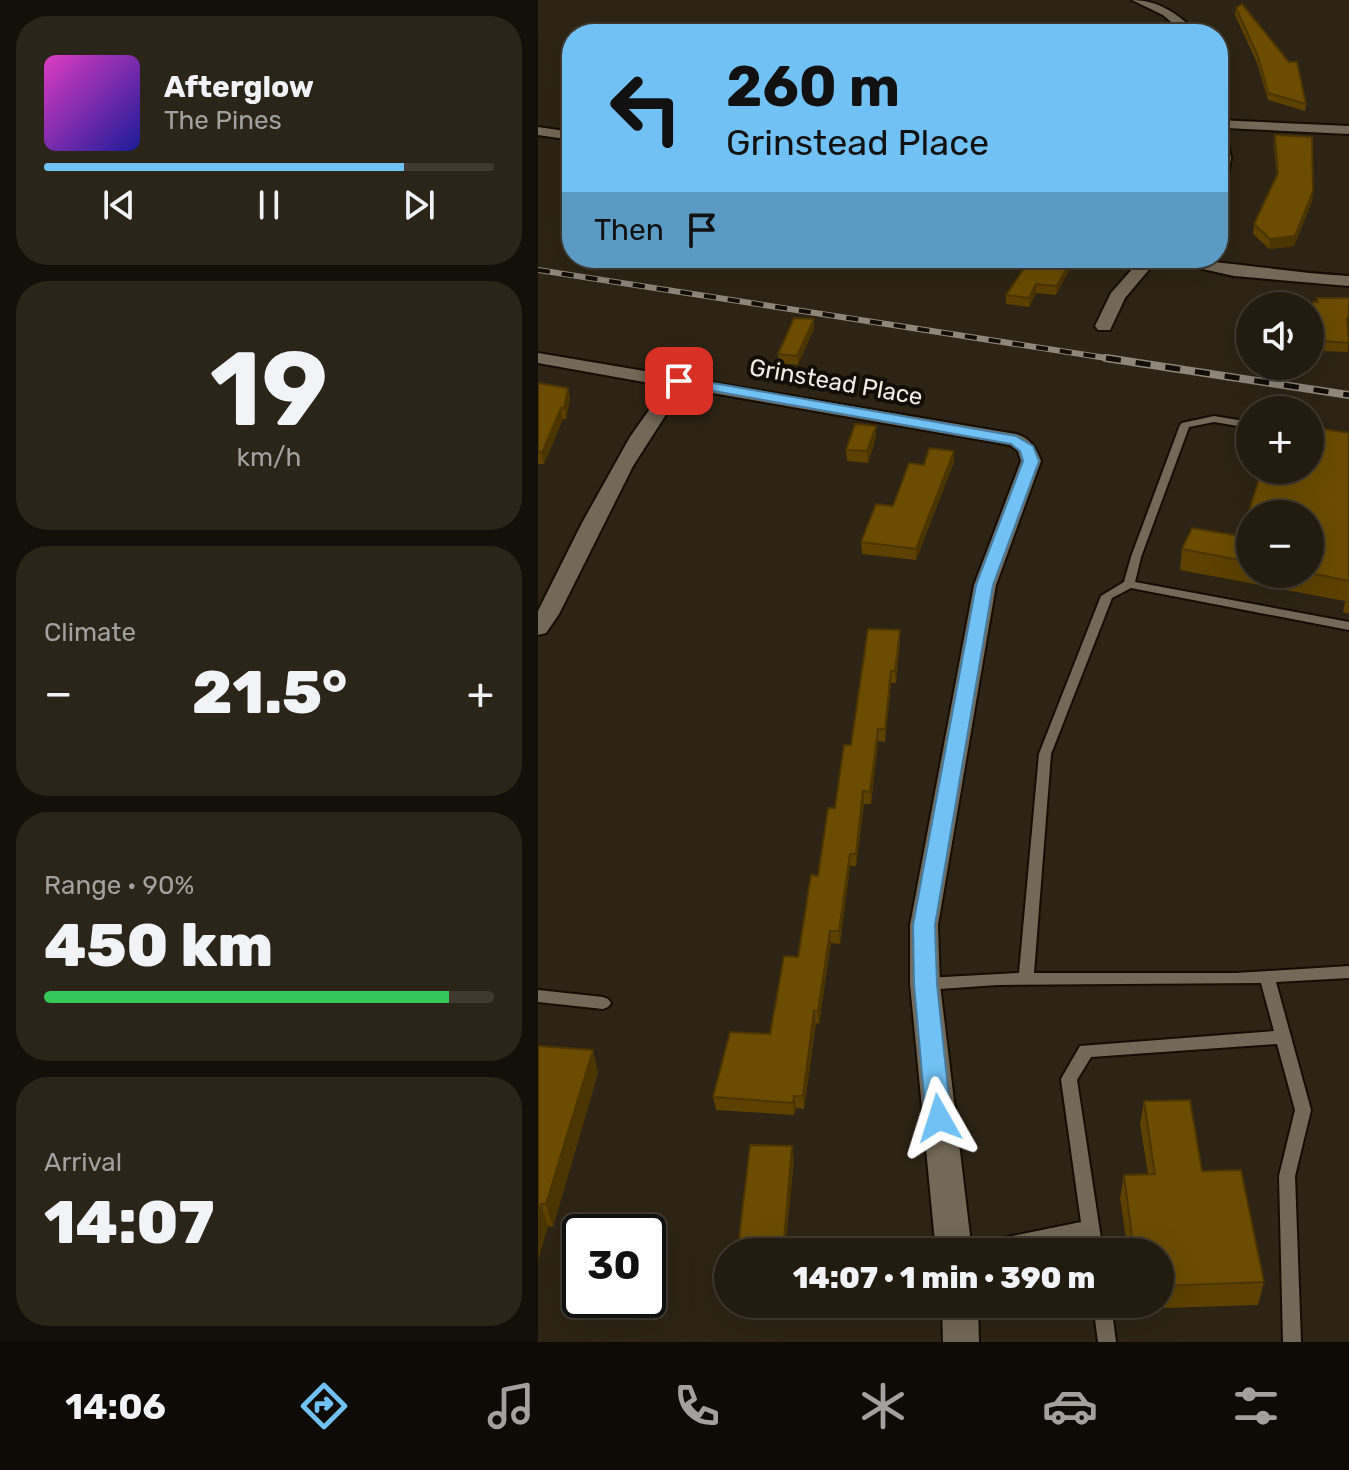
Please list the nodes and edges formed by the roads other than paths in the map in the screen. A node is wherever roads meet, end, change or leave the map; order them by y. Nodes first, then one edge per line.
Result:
1 (1138, 0) edge
2 (1180, 24) edge
3 (1228, 125) edge
4 (1349, 130) edge
5 (538, 131) edge
6 (562, 135) edge
7 (1142, 268) edge
8 (1212, 268) edge
9 (1349, 281) edge
10 (1104, 326) dead end
11 (538, 358) edge
12 (679, 381) junction
13 (1236, 423) edge
14 (1129, 584) junction
15 (1349, 626) edge
16 (538, 628) edge
17 (1349, 972) edge
18 (1267, 977) junction
19 (1026, 980) junction
20 (925, 984) junction
21 (538, 996) edge
22 (603, 1003) dead end
23 (1283, 1037) junction
24 (1091, 1228) junction
25 (952, 1238) edge
26 (1042, 1238) edge
27 (1092, 1238) edge
28 (960, 1318) edge
29 (1104, 1318) edge
30 (961, 1342) edge
31 (1107, 1342) edge
32 (1292, 1342) edge

1 - 2 street
3 - 4 street
5 - 6 street
7 - 10 street
8 - 9 street
11 - 12 street, Grinstead Place
12 - 16 street
12 - 20 street, Grinstead Place
13 - 14 lane
14 - 15 lane
14 - 19 lane
17 - 18 lane
18 - 19 lane
18 - 23 lane
19 - 20 lane
20 - 25 street
21 - 22 lane
23 - 24 lane
23 - 32 lane
24 - 26 lane
24 - 27 lane
28 - 30 street
29 - 31 lane

